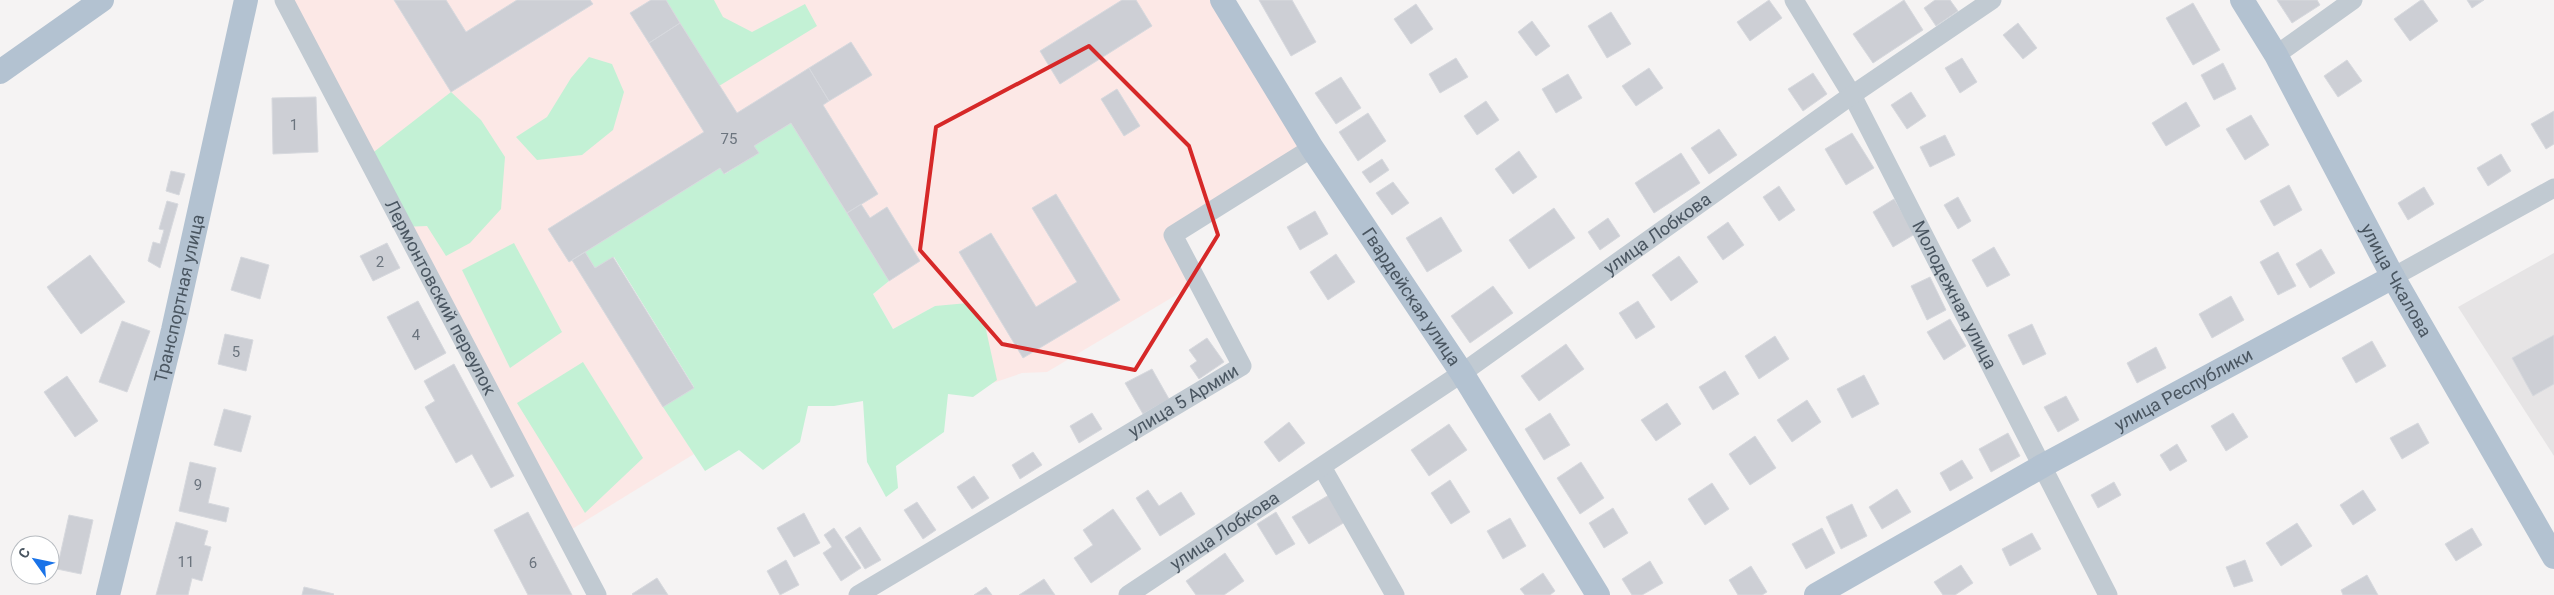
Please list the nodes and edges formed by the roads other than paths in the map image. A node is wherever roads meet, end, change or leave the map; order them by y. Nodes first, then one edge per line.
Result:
1 (102, 0) edge
2 (246, 0) edge
3 (284, 0) edge
4 (1222, 0) edge
5 (1794, 0) edge
6 (1992, 0) edge
7 (2242, 0) edge
8 (2353, 0) edge
9 (2276, 55) junction
10 (0, 72) edge
11 (1852, 95) junction
12 (1312, 148) junction
13 (2554, 188) edge
14 (2393, 278) junction
15 (1462, 373) junction
16 (2044, 465) junction
17 (1322, 467) junction
18 (2554, 557) edge
19 (108, 595) edge
20 (596, 595) edge
21 (858, 595) edge
22 (1128, 595) edge
23 (1395, 595) edge
24 (1598, 595) edge
25 (1816, 595) edge
26 (2108, 595) edge

1 - 10 main road
2 - 19 main road, Транспортная улица
3 - 20 street, Лермонтовский переулок
4 - 12 main road, Гвардейская улица
5 - 11 street, Молодежная улица
6 - 11 street, улица Лобкова
7 - 9 main road, улица Чкалова
8 - 9 street
9 - 14 main road, улица Чкалова
11 - 15 street, улица Лобкова
11 - 16 street, Молодежная улица
12 - 15 main road, Гвардейская улица
12 - 21 street, улица 5 Армии
13 - 14 street, улица Республики
14 - 16 main road, улица Республики
14 - 18 main road, улица Чкалова
15 - 17 street, улица Лобкова
15 - 24 main road, Гвардейская улица
16 - 25 main road, улица Республики
16 - 26 street, Молодежная улица
17 - 22 street, улица Лобкова
17 - 23 street

